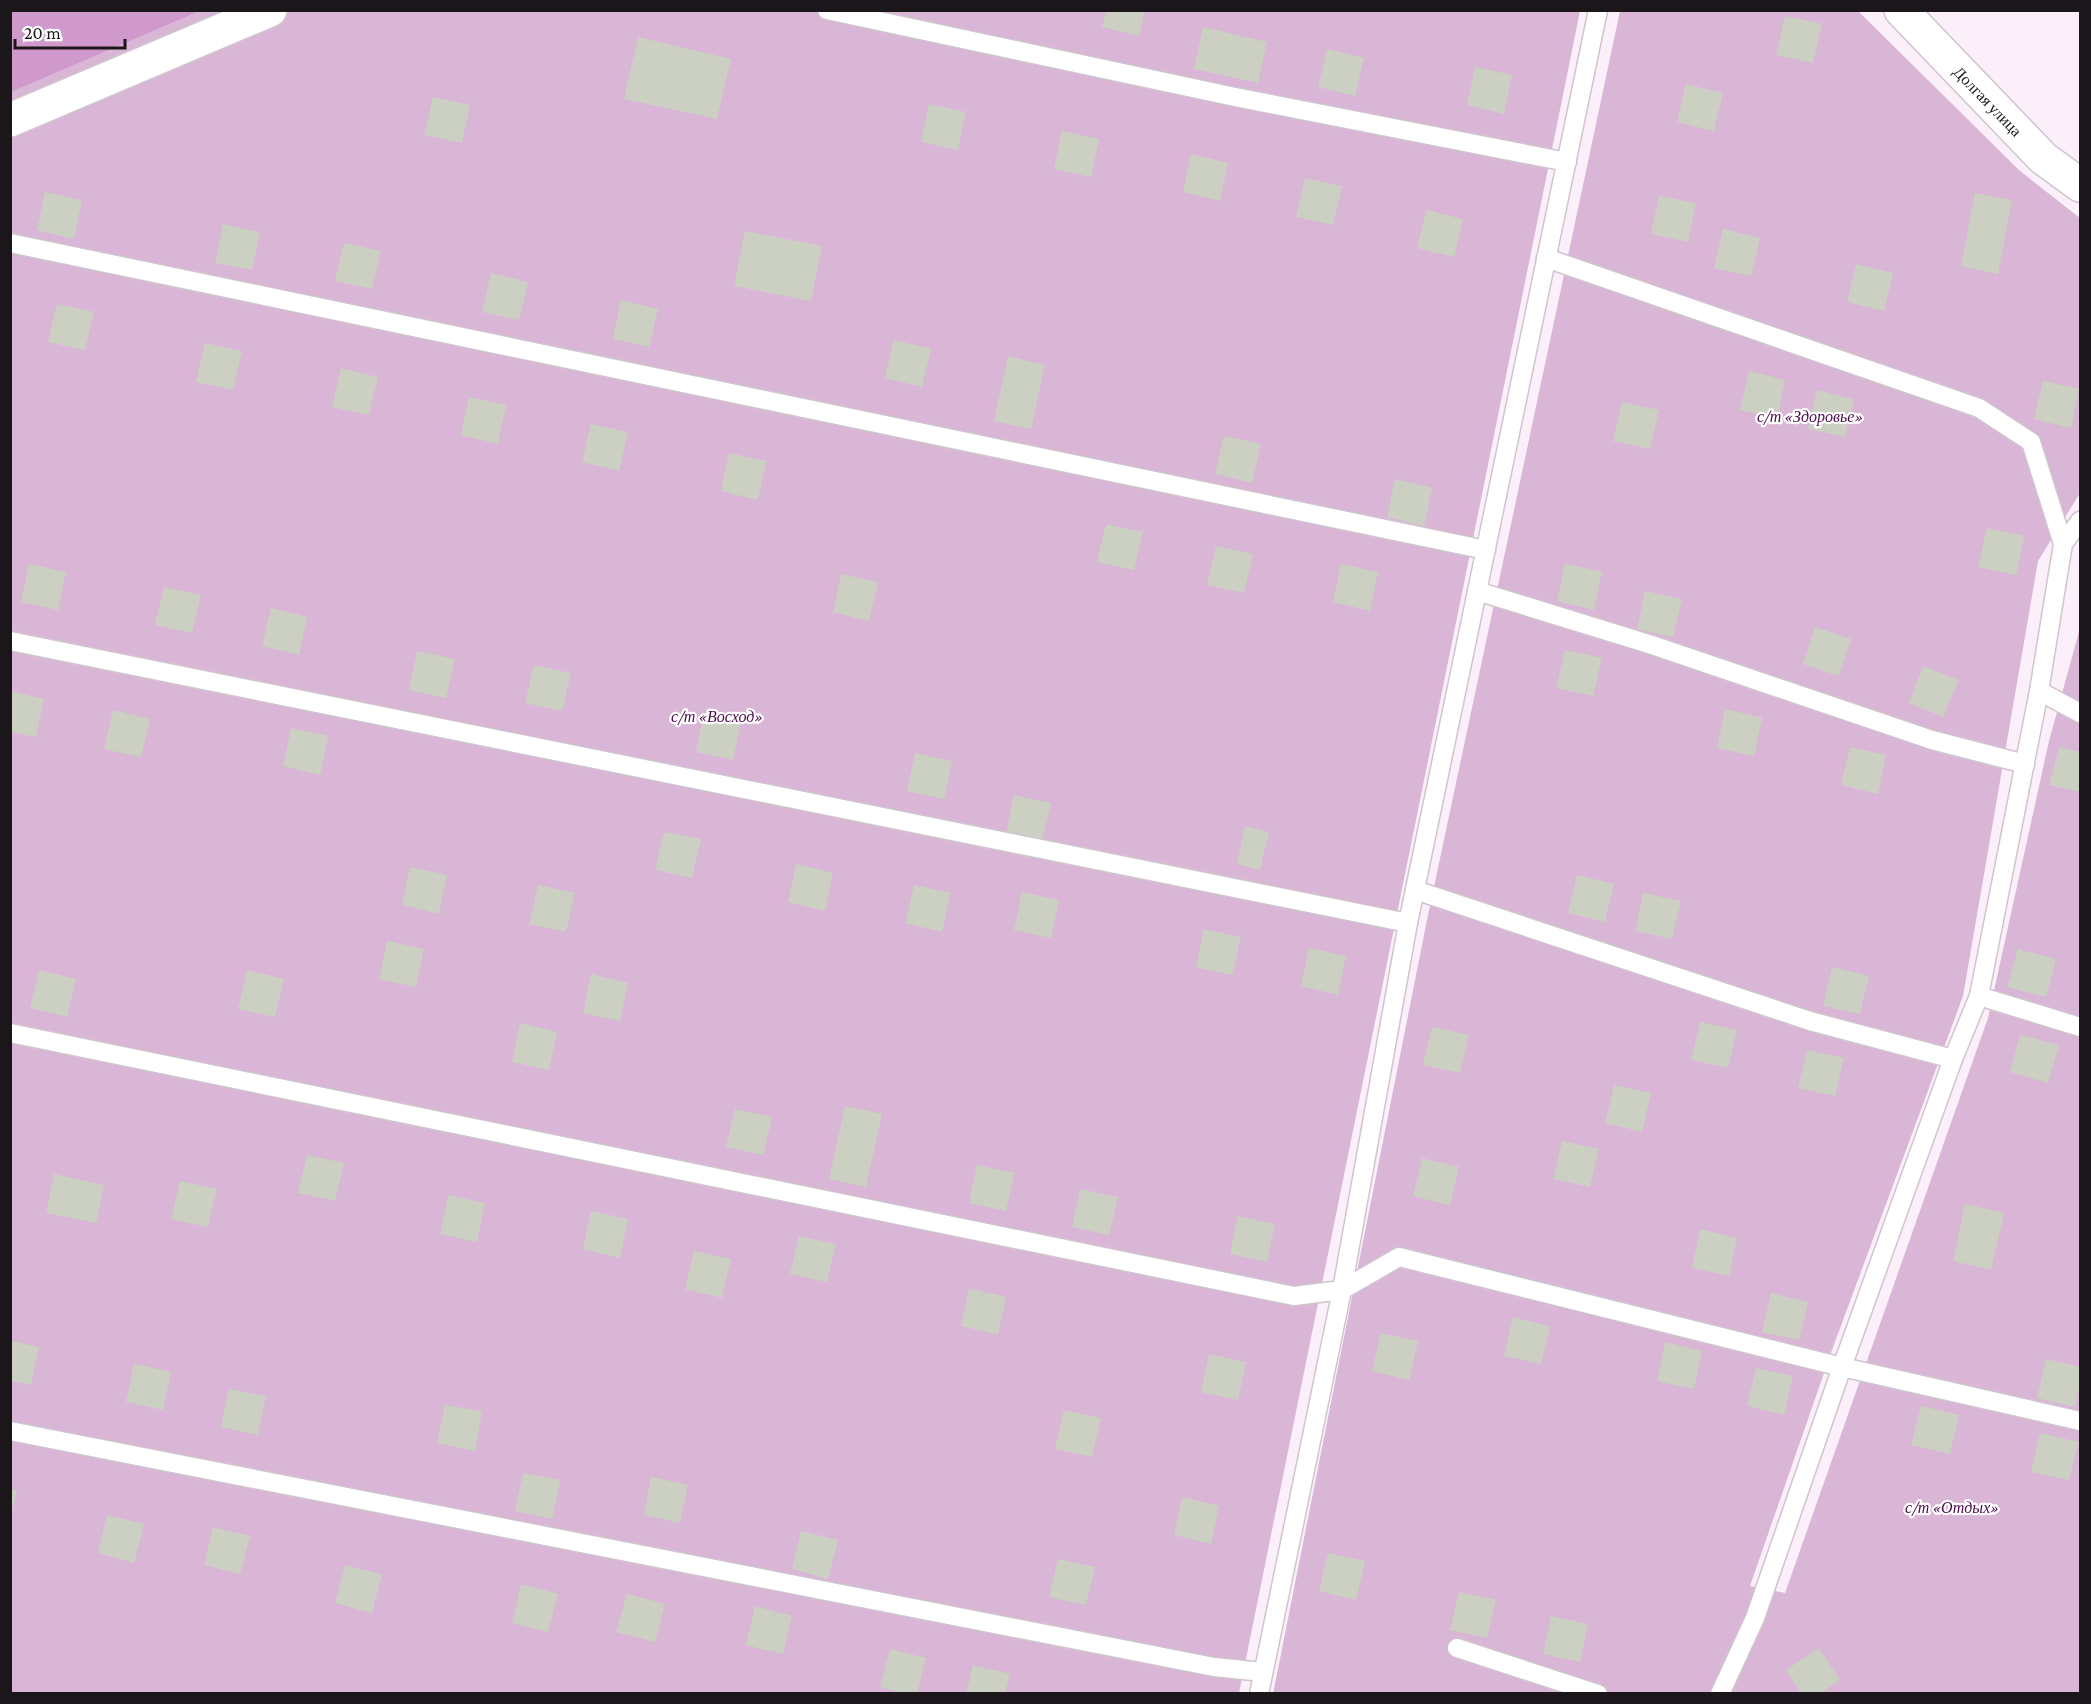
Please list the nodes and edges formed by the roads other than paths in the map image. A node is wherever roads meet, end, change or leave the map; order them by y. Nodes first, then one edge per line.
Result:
1 (270, 10) edge
2 (827, 10) edge
3 (1598, 10) edge
4 (1901, 10) edge
5 (10, 120) edge
6 (1567, 162) junction
7 (2080, 185) edge
8 (10, 243) edge
9 (1546, 258) junction
10 (2080, 521) edge
11 (2063, 544) junction
12 (1486, 550) junction
13 (1477, 591) junction
14 (10, 641) edge
15 (2039, 691) junction
16 (2080, 713) edge
17 (2025, 764) junction
18 (1415, 890) junction
19 (1408, 924) junction
20 (1979, 996) junction
21 (2080, 1027) edge
22 (10, 1033) edge
23 (1953, 1059) junction
24 (1342, 1290) junction
25 (1842, 1367) junction
26 (2080, 1421) edge
27 (10, 1431) edge
28 (1457, 1648) dead end
29 (1263, 1672) junction
30 (1259, 1694) edge
31 (1598, 1694) edge
32 (1720, 1694) edge

1 - 5 street
2 - 6 lane
3 - 6 lane
4 - 7 street, Долгая улица
6 - 9 lane
8 - 12 lane
9 - 11 lane
9 - 12 lane
10 - 11 lane
11 - 15 lane
12 - 13 lane
13 - 17 lane
13 - 18 lane
14 - 19 lane
15 - 16 lane
15 - 17 lane
17 - 20 lane
18 - 19 lane
18 - 23 lane
19 - 24 lane
20 - 21 lane
20 - 23 lane
22 - 24 lane
23 - 25 lane
24 - 25 lane
24 - 29 lane
25 - 26 lane
25 - 32 lane
27 - 29 lane
28 - 31 lane
29 - 30 lane

